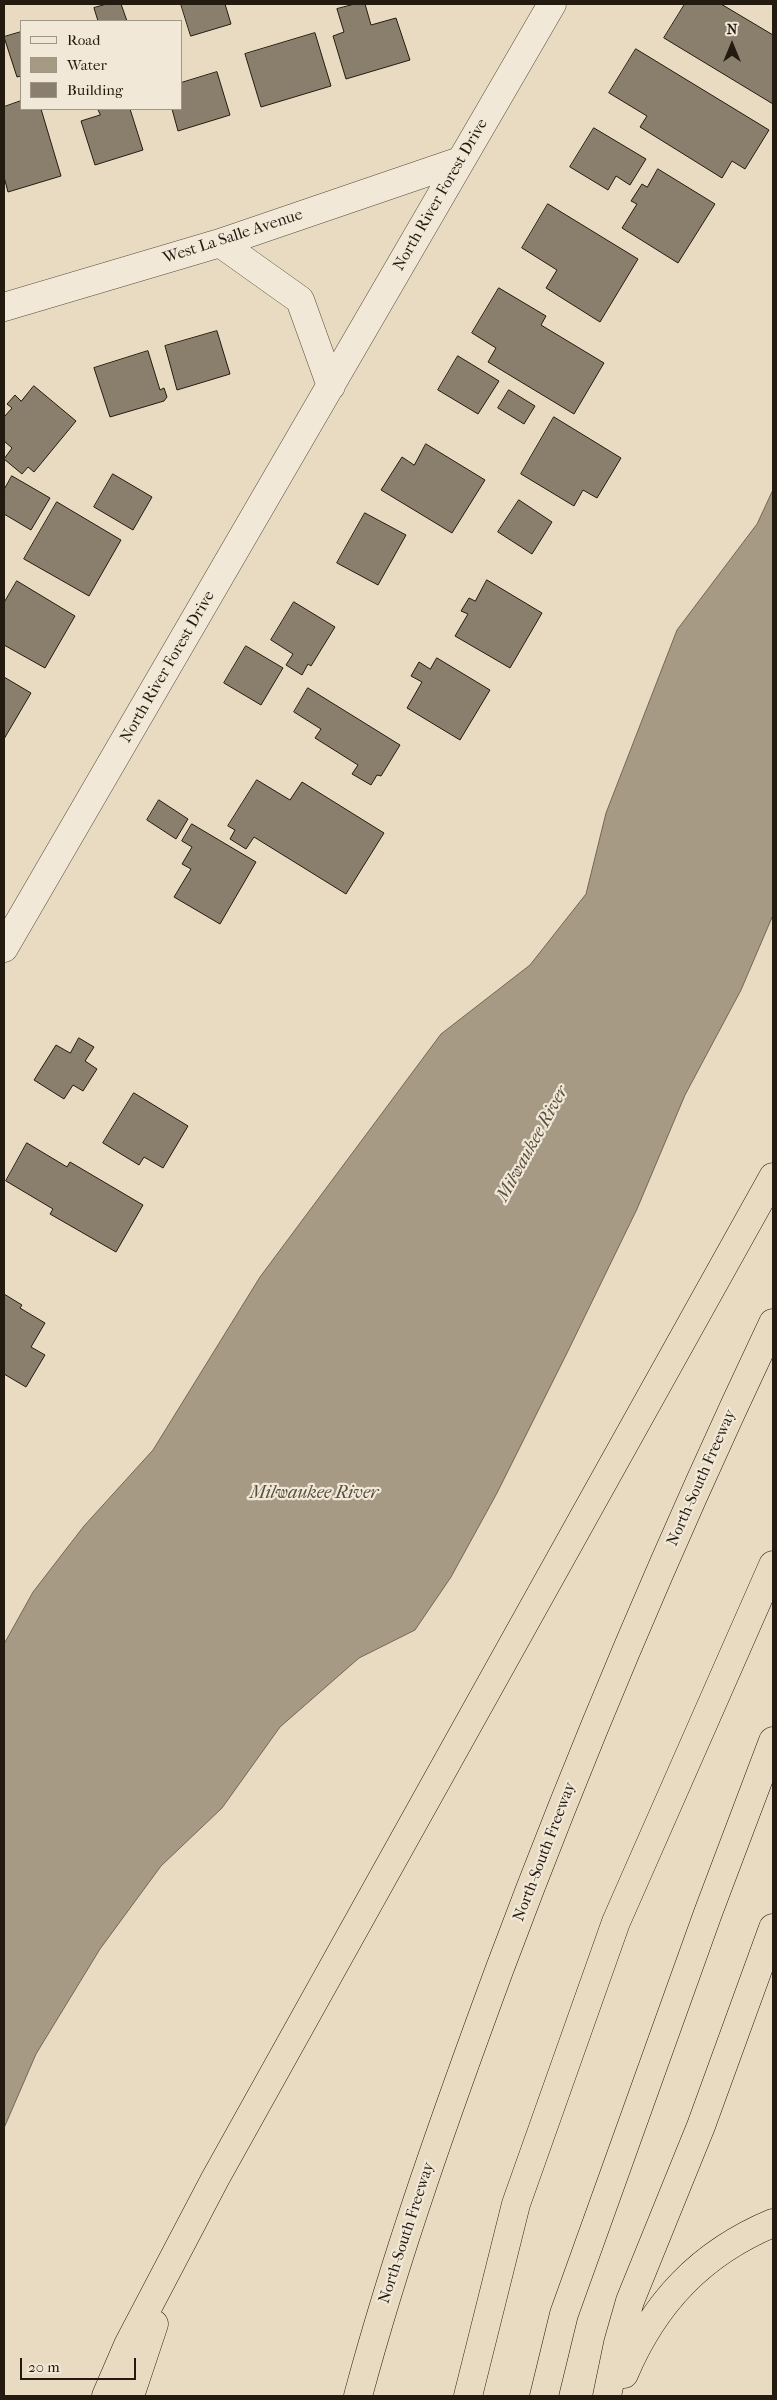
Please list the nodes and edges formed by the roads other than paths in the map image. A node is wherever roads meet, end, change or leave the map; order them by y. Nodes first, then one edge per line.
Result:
1 (552, 4) edge
2 (460, 162) junction
3 (220, 243) junction
4 (4, 307) edge
5 (331, 386) junction
6 (4, 948) edge
7 (773, 1177) edge
8 (773, 1323) edge
9 (773, 1565) edge
10 (773, 1741) edge
11 (773, 1928) edge
12 (773, 2223) edge
13 (179, 2247) junction
14 (106, 2396) edge
15 (130, 2396) edge
16 (358, 2396) edge
17 (468, 2396) edge
18 (544, 2396) edge
19 (607, 2396) edge
20 (615, 2396) edge

1 - 2 street, North River Forest Drive
2 - 3 street, West La Salle Avenue
2 - 5 street, North River Forest Drive
3 - 4 street, West La Salle Avenue
3 - 5 street
5 - 6 street, North River Forest Drive
7 - 13 highway
8 - 16 highway, North-South Freeway
9 - 17 highway
10 - 18 highway
11 - 19 highway
12 - 20 highway
13 - 14 highway
13 - 15 highway

